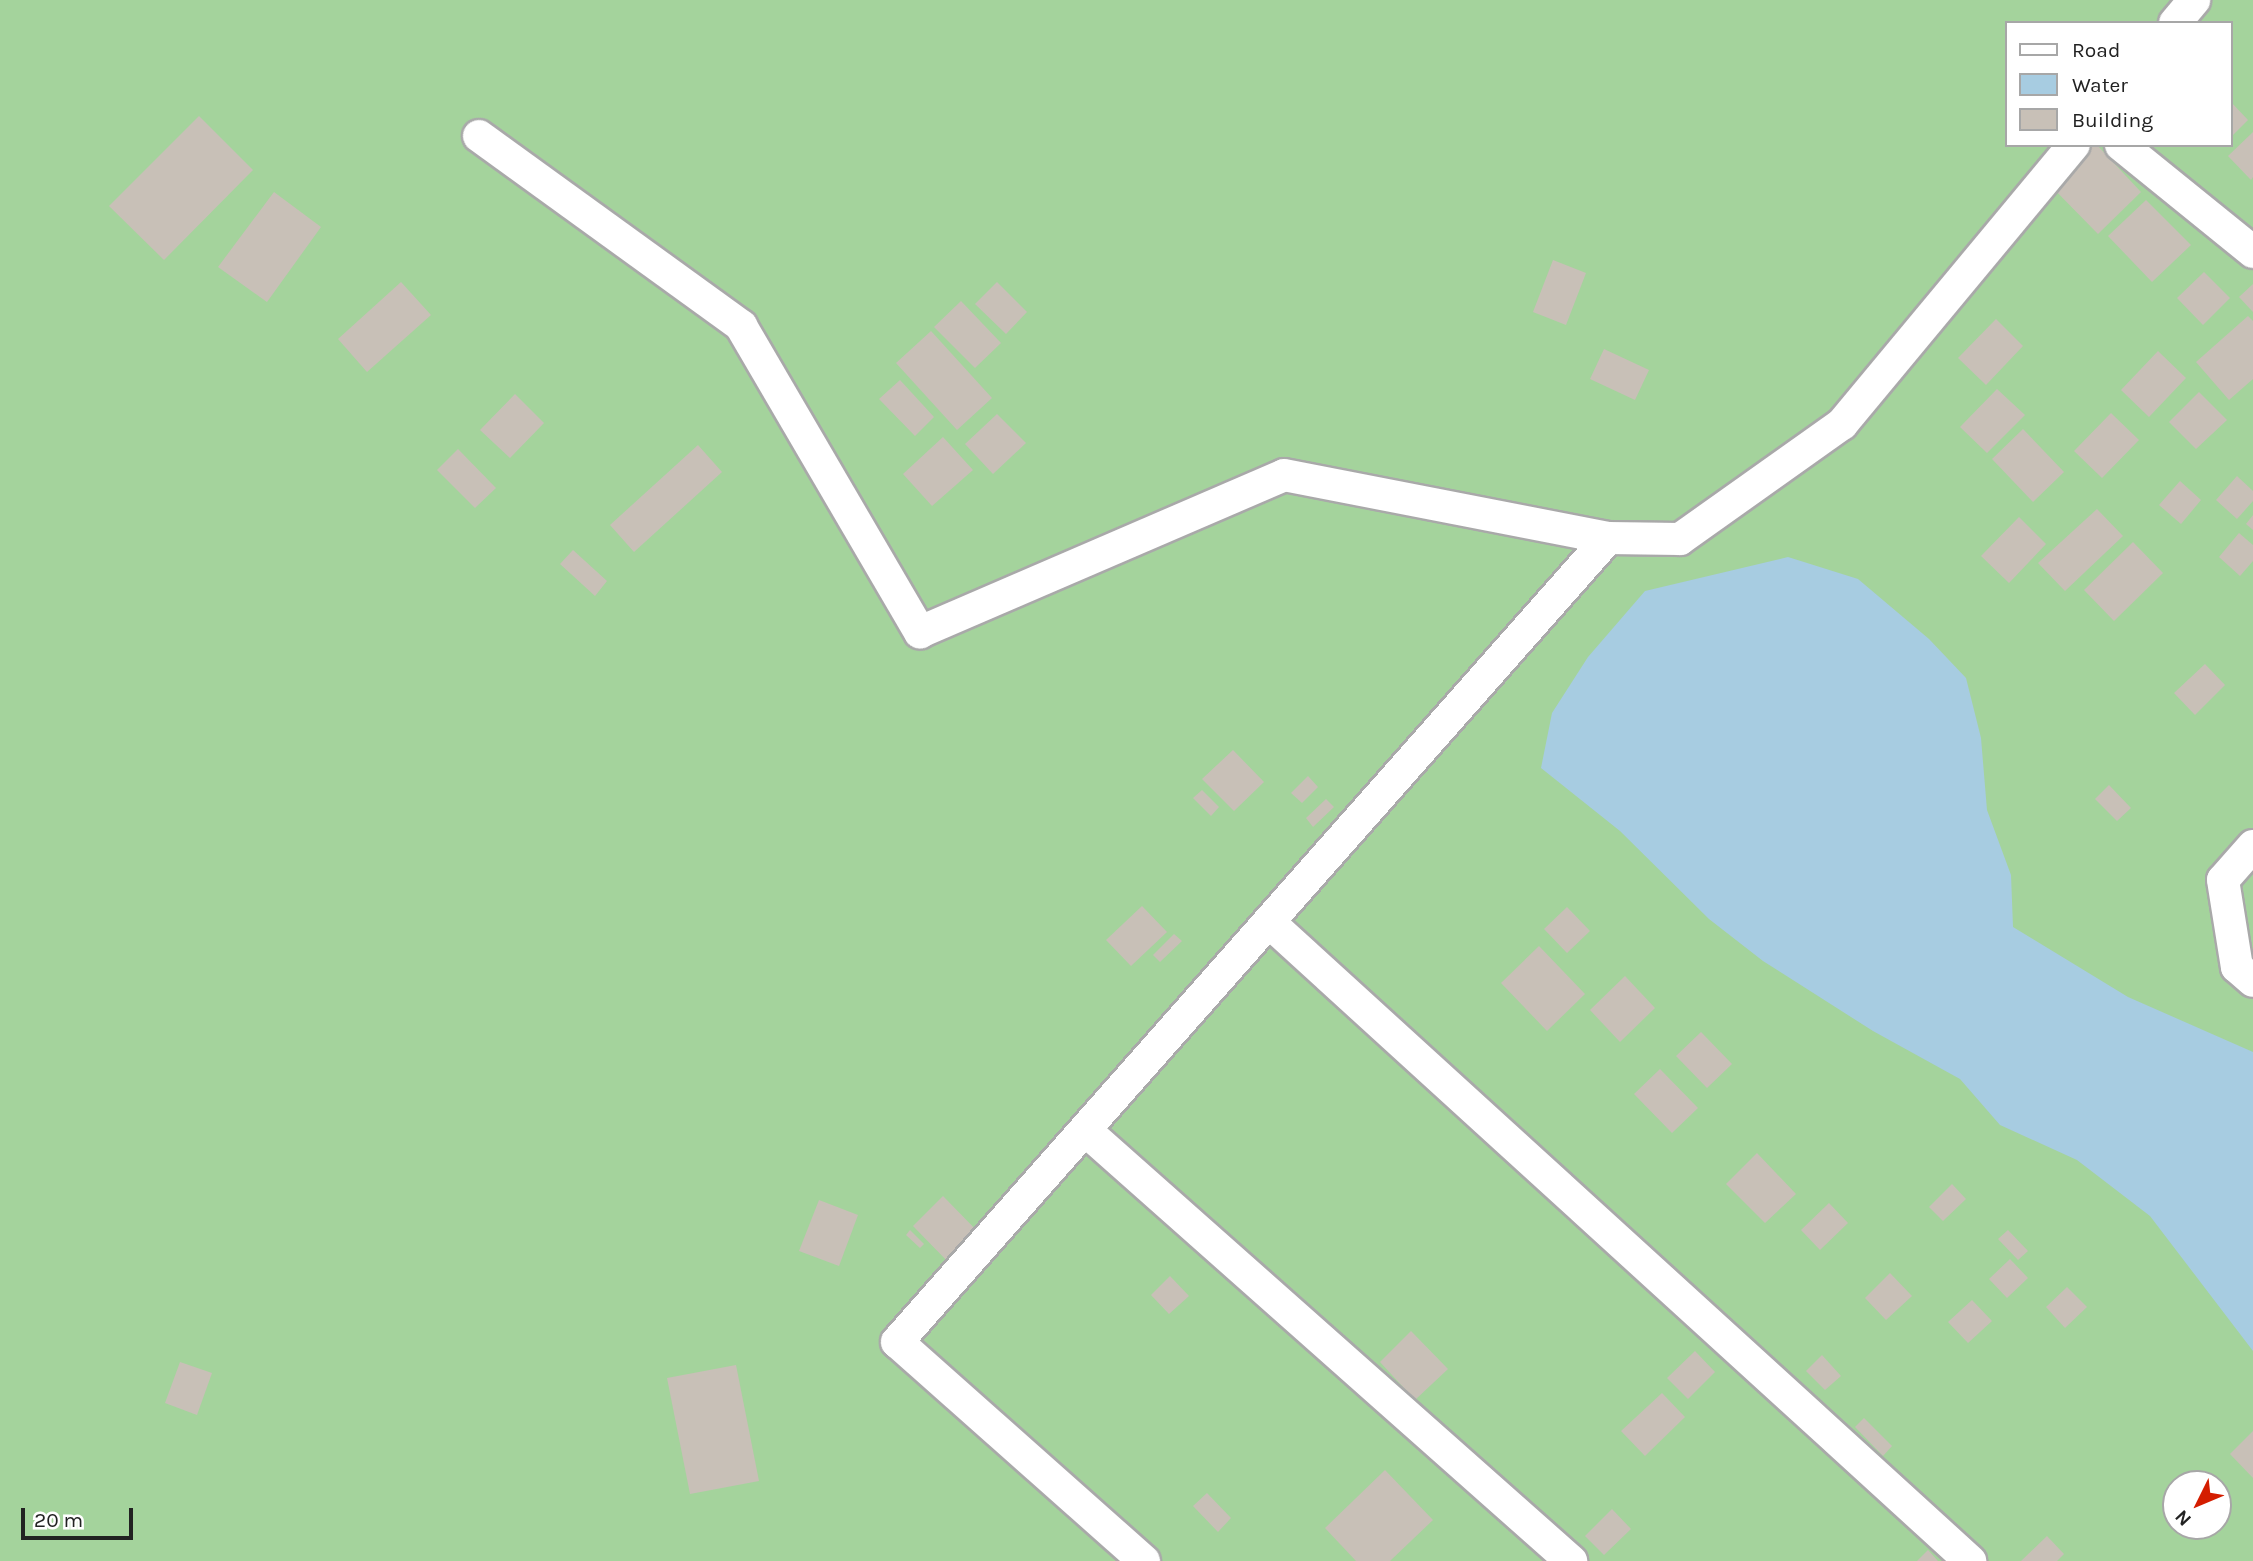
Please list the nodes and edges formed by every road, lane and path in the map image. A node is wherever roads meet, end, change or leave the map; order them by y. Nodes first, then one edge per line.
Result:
1 (2194, 0) edge
2 (2177, 21) edge
3 (479, 136) dead end
4 (2072, 147) edge
5 (2123, 147) edge
6 (2253, 252) edge
7 (1608, 538) junction
8 (2253, 846) edge
9 (1269, 922) junction
10 (2253, 981) edge
11 (1085, 1130) junction
12 (1144, 1561) edge
13 (1570, 1561) edge
14 (1970, 1561) edge

1 - 2 street
3 - 7 street
4 - 7 street
5 - 6 street
7 - 9 street
8 - 10 street
9 - 11 street
9 - 14 street
11 - 12 street
11 - 13 street

